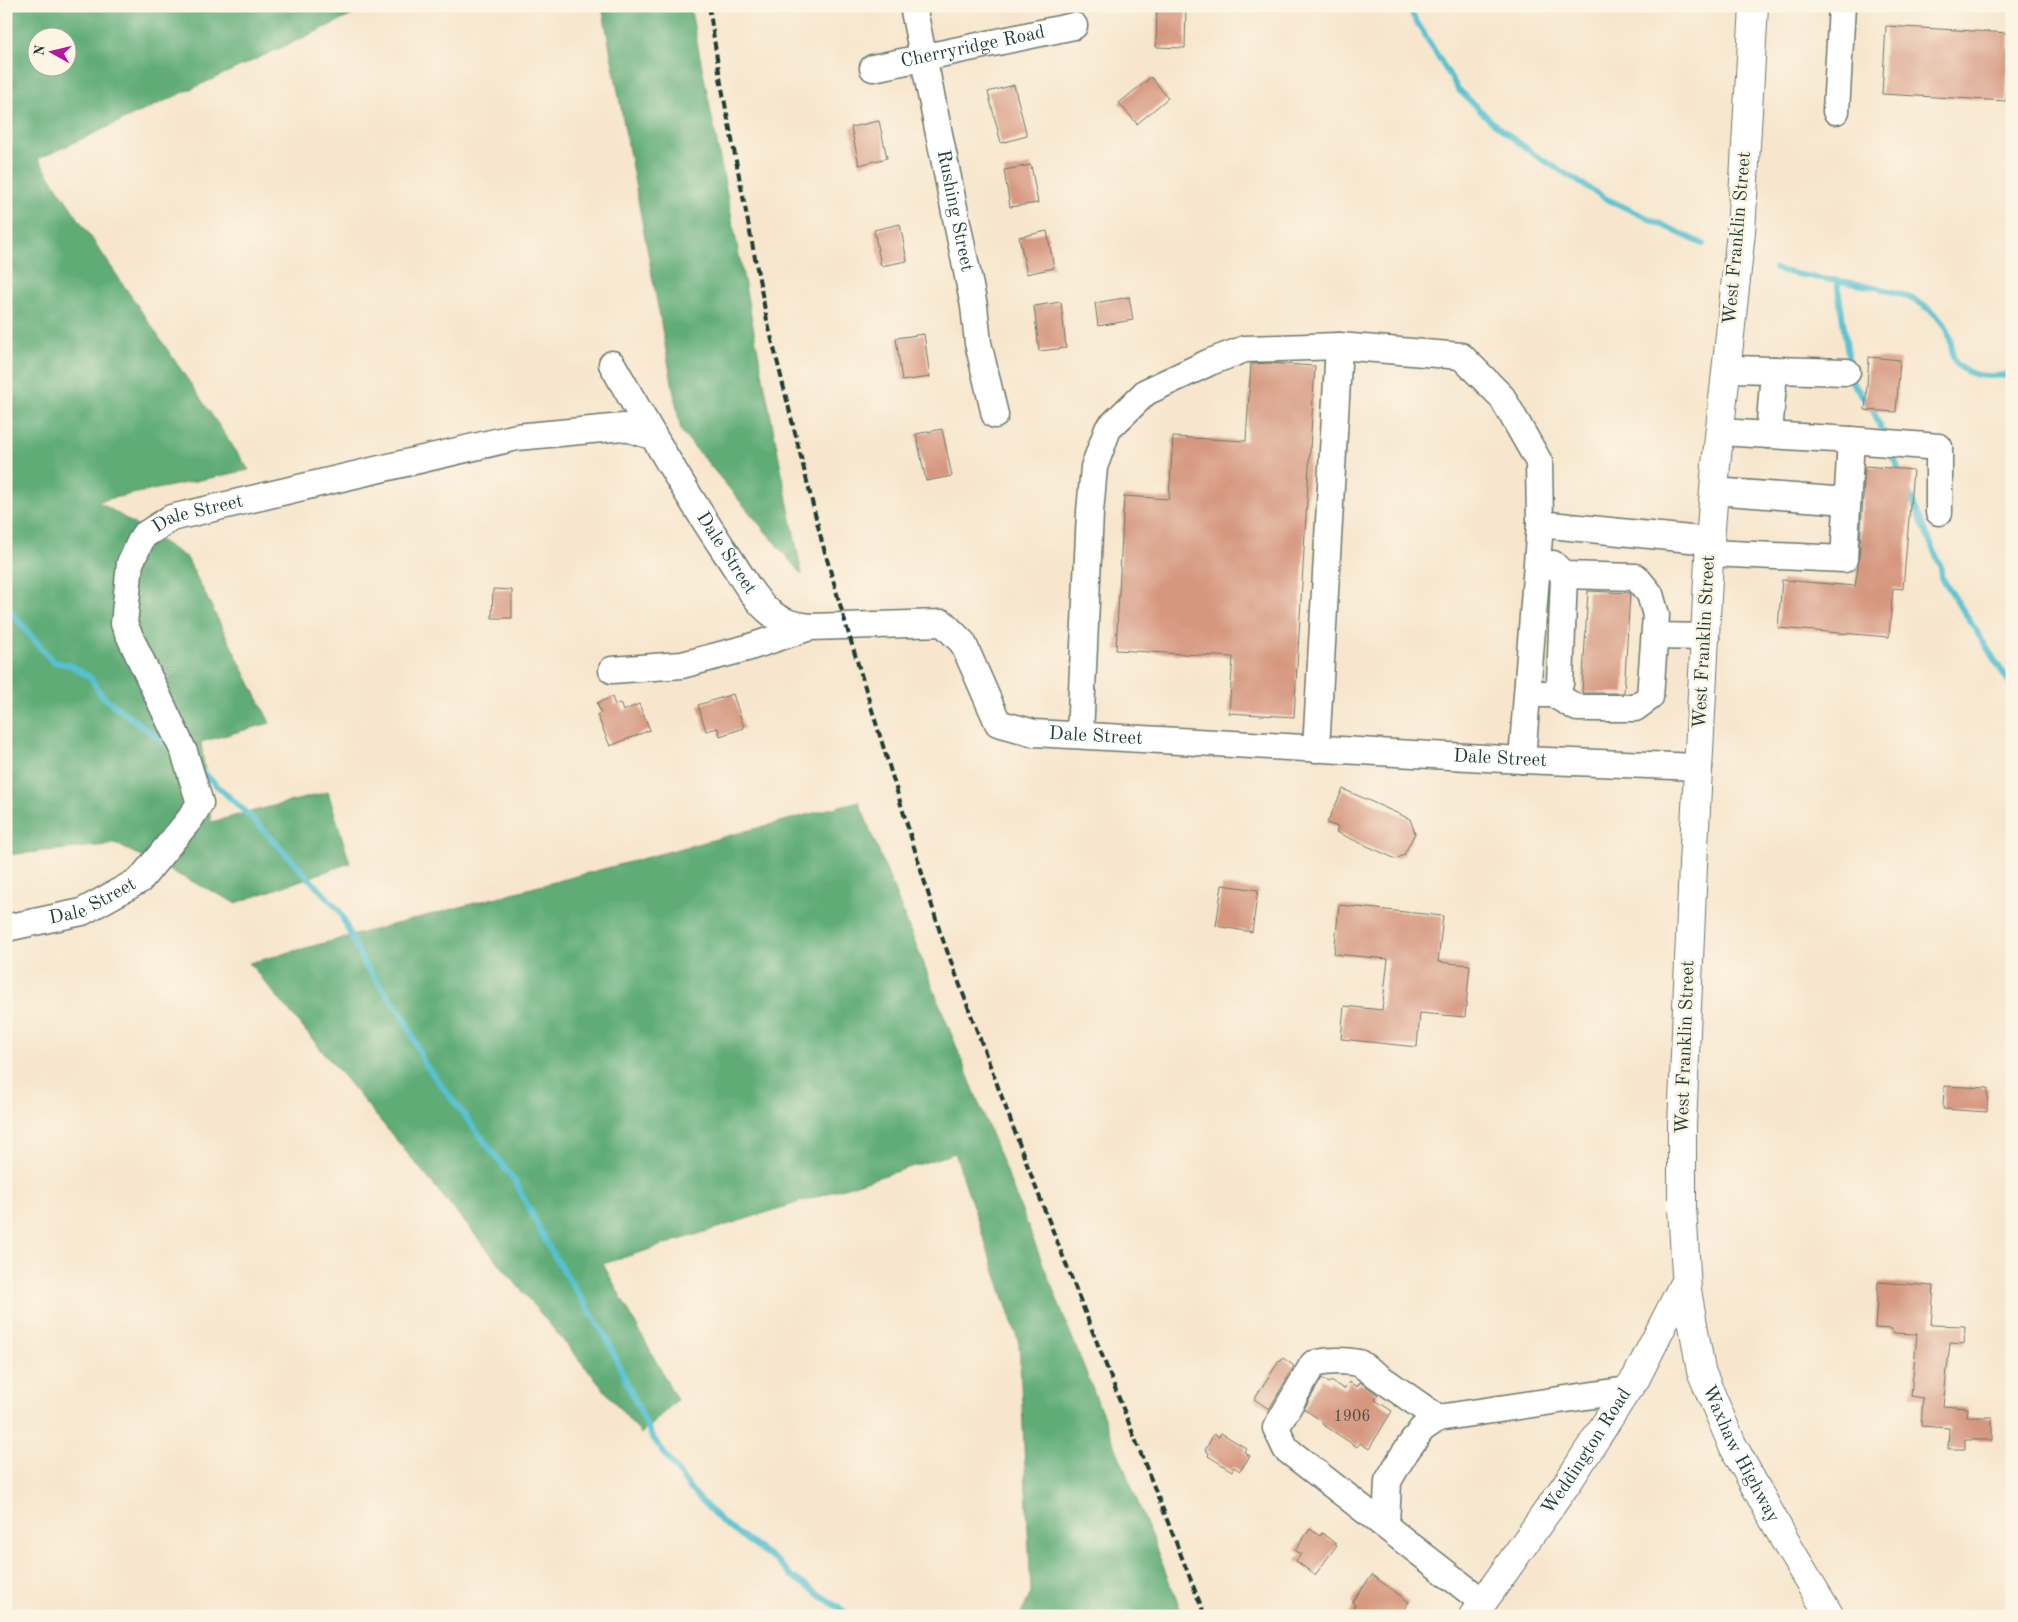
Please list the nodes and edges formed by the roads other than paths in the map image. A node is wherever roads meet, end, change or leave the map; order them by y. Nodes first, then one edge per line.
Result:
1 (913, 6) edge
2 (1754, 6) edge
3 (1842, 6) edge
4 (1074, 26) dead end
5 (923, 58) junction
6 (873, 68) dead end
7 (1836, 111) dead end
8 (1338, 346) junction
9 (612, 364) dead end
10 (1727, 369) junction
11 (1774, 370) junction
12 (1846, 372) dead end
13 (995, 415) dead end
14 (1720, 432) junction
15 (1769, 435) junction
16 (652, 436) junction
17 (1851, 440) junction
18 (1714, 491) junction
19 (1847, 501) junction
20 (1939, 512) dead end
21 (1540, 524) junction
22 (1710, 547) junction
23 (1537, 555) junction
24 (1564, 575) junction
25 (810, 626) junction
26 (1655, 636) junction
27 (1706, 637) junction
28 (612, 670) dead end
29 (1553, 694) junction
30 (1526, 695) junction
31 (1080, 735) junction
32 (1316, 749) junction
33 (1522, 760) junction
34 (1699, 768) junction
35 (6, 928) edge
36 (1686, 1279) junction
37 (1627, 1390) junction
38 (1438, 1418) junction
39 (1386, 1525) junction
40 (1478, 1609) edge
41 (1830, 1616) edge

1 - 5 street, Rushing Street
2 - 10 main road, West Franklin Street
3 - 7 street
4 - 5 street, Cherryridge Road
5 - 6 street, Cherryridge Road
5 - 13 street, Rushing Street
8 - 21 street
8 - 31 street
8 - 32 street
9 - 16 street, Dale Street
10 - 11 street
10 - 14 main road, West Franklin Street
11 - 12 street
11 - 15 street
14 - 15 street
14 - 18 main road, West Franklin Street
15 - 17 street
16 - 25 street, Dale Street
16 - 35 street, Dale Street
17 - 19 street
17 - 20 street
18 - 19 street
18 - 22 main road, West Franklin Street
19 - 22 street
21 - 22 street
21 - 23 street
22 - 27 main road, West Franklin Street
23 - 24 street
23 - 30 street
24 - 26 street
24 - 29 street
25 - 28 street
25 - 31 street, Dale Street
26 - 27 street
26 - 29 street
27 - 34 main road, West Franklin Street
29 - 30 street
30 - 33 street
31 - 32 street, Dale Street
32 - 33 street, Dale Street
33 - 34 street, Dale Street
34 - 36 main road, West Franklin Street
36 - 37 main road, Weddington Road
36 - 41 main road, Waxhaw Highway
37 - 38 street
37 - 40 main road, Weddington Road
38 - 39 street
38 - 39 street
39 - 40 street

